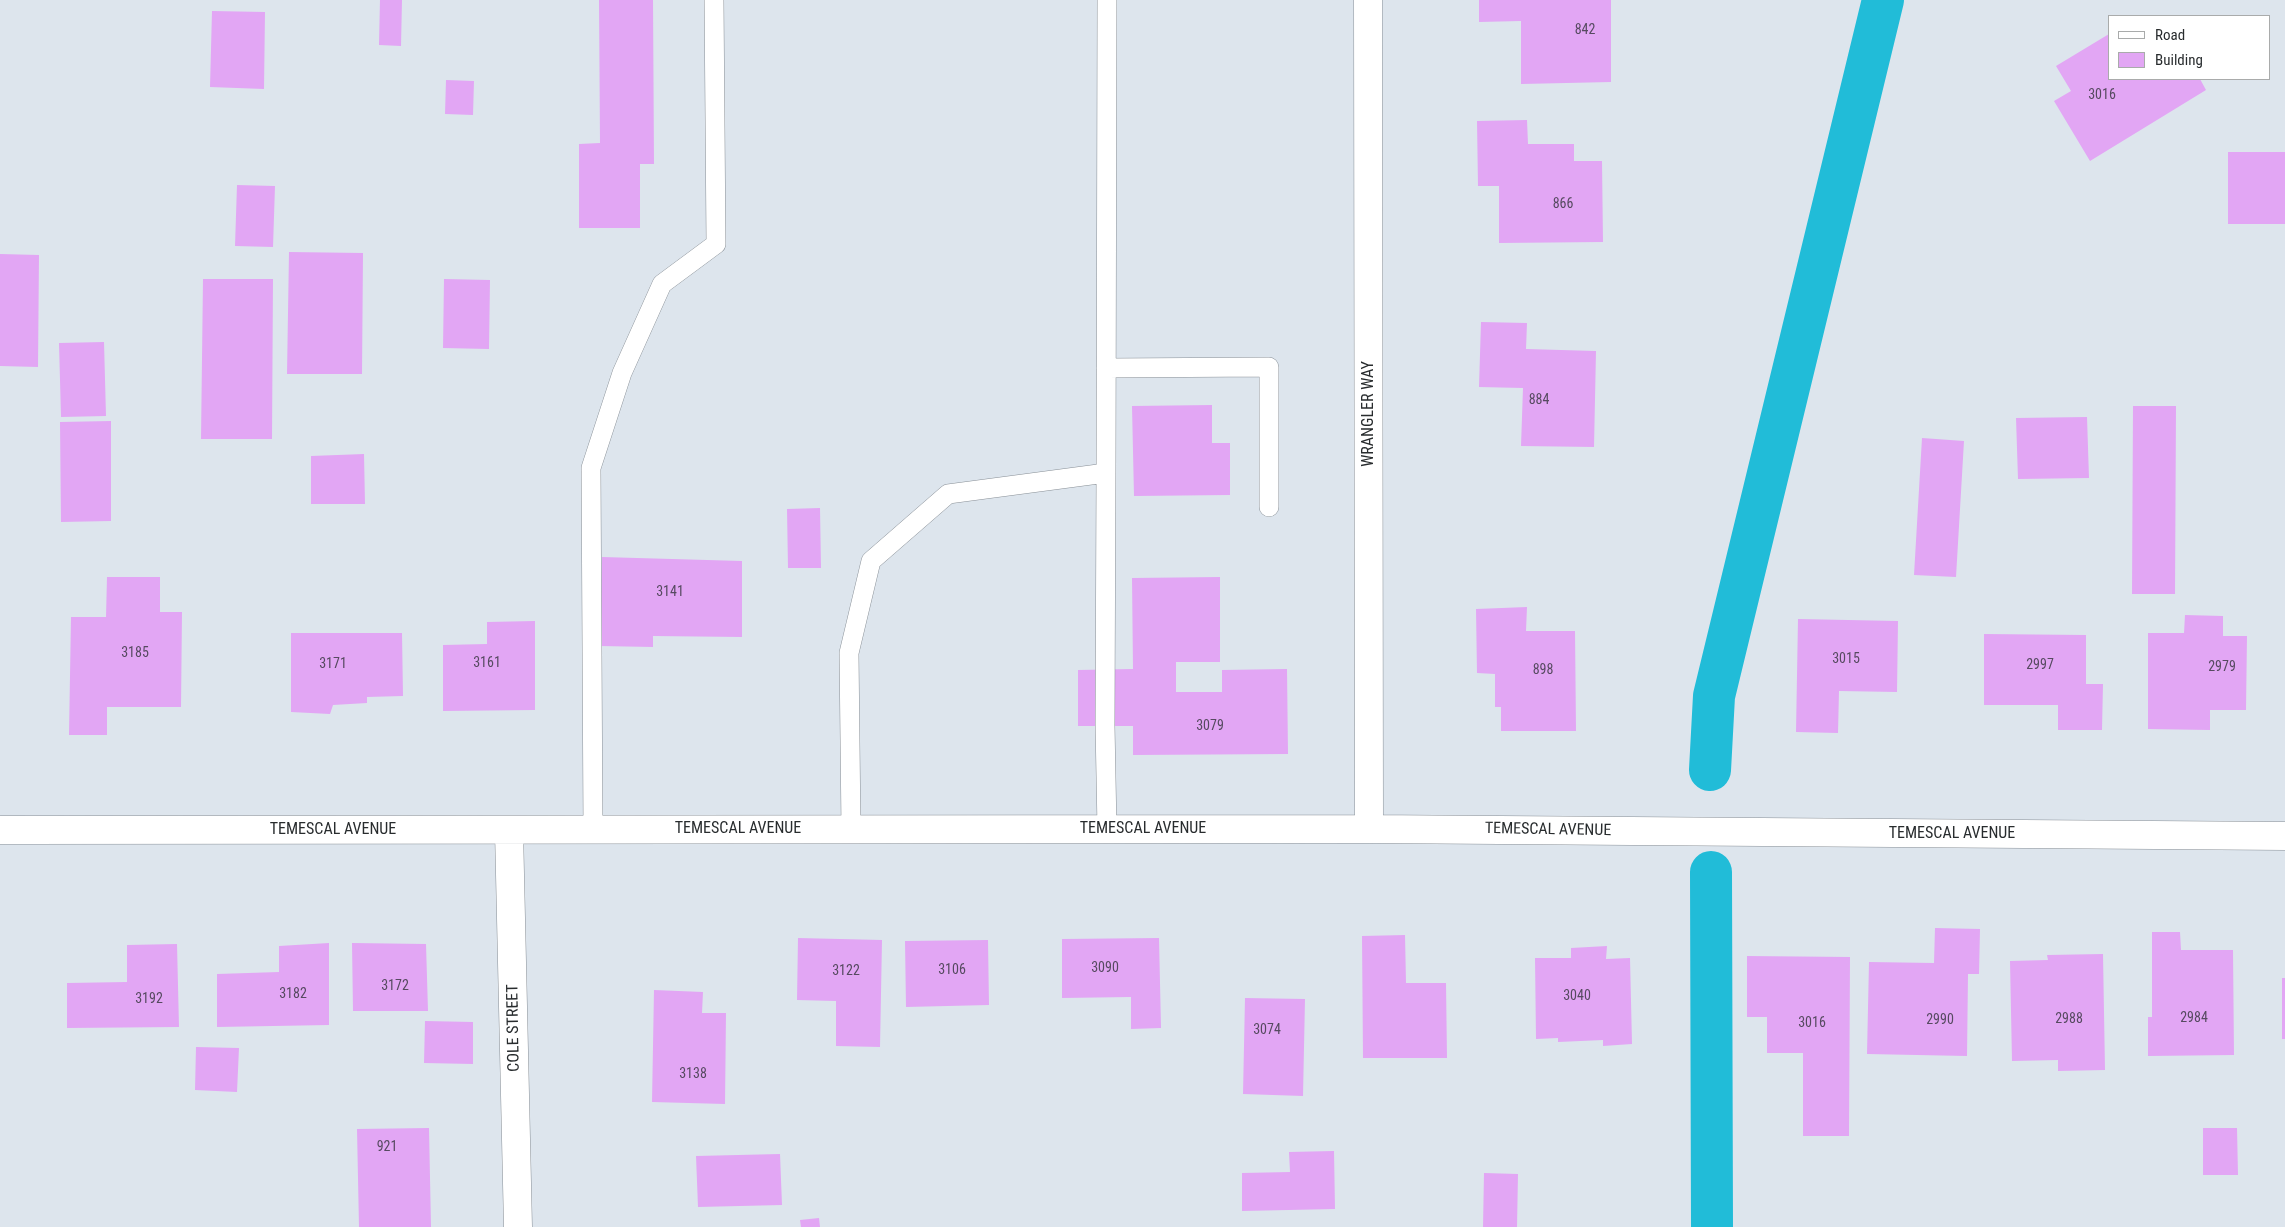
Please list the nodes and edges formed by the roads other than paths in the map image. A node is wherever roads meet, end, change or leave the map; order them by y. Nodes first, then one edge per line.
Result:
1 (714, 0) edge
2 (1107, 0) edge
3 (1368, 0) edge
4 (1106, 368) junction
5 (1106, 473) junction
6 (1268, 507) dead end
7 (851, 829) junction
8 (1107, 829) junction
9 (1369, 829) junction
10 (0, 830) edge
11 (510, 830) junction
12 (594, 830) junction
13 (2285, 836) edge
14 (518, 1227) edge

1 - 12 lane
2 - 4 lane
3 - 9 street, WRANGLER WAY
4 - 5 lane
4 - 6 lane
5 - 7 lane
5 - 8 lane
7 - 8 street, TEMESCAL AVENUE
7 - 12 street, TEMESCAL AVENUE
8 - 9 street, TEMESCAL AVENUE
9 - 13 street, TEMESCAL AVENUE
10 - 11 street, TEMESCAL AVENUE
11 - 12 street, TEMESCAL AVENUE
11 - 14 street, COLE STREET

